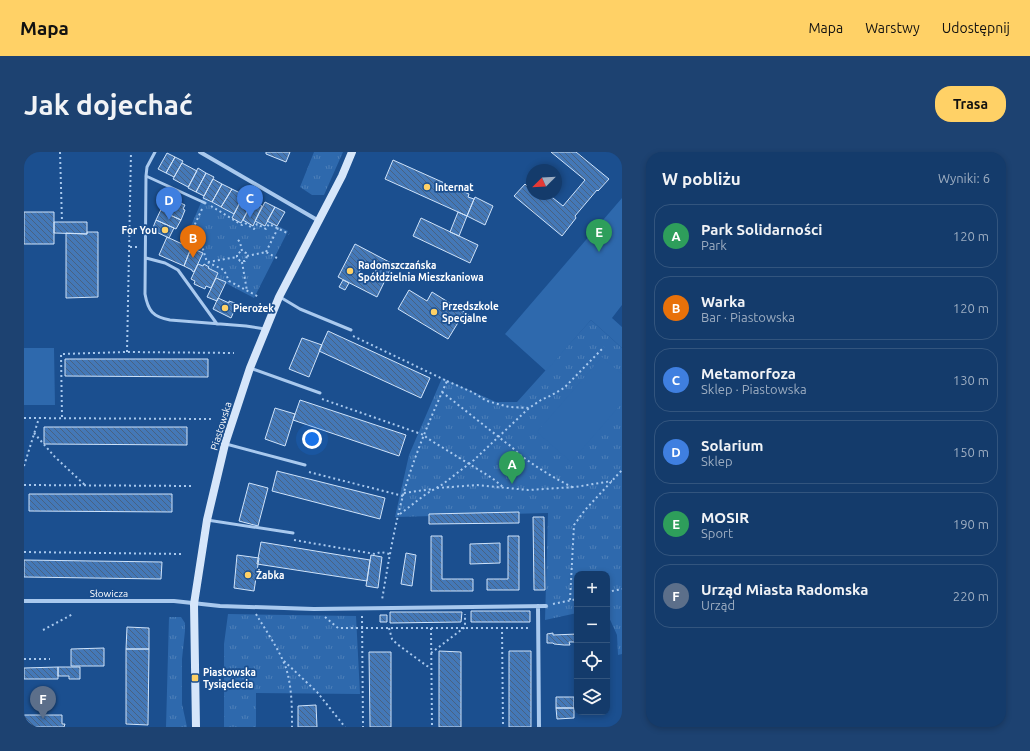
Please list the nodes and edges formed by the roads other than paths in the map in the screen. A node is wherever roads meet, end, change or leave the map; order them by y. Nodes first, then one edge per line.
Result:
1 (155, 152) edge
2 (200, 152) edge
3 (352, 152) edge
4 (146, 176) junction
5 (205, 203) road end
6 (319, 221) junction
7 (146, 258) junction
8 (279, 297) junction
9 (217, 324) junction
10 (265, 329) junction
11 (351, 330) dead end
12 (250, 368) junction
13 (320, 393) dead end
14 (225, 444) junction
15 (305, 466) dead end
16 (207, 520) junction
17 (293, 533) dead end
18 (24, 601) edge
19 (194, 604) junction
20 (538, 606) junction
21 (546, 606) road end
22 (196, 727) edge
23 (539, 727) edge

1 - 4 lane
2 - 6 street
3 - 6 street, Piastowska
4 - 5 lane
4 - 7 lane
6 - 8 street, Piastowska
7 - 9 lane
7 - 9 lane
8 - 10 street, Piastowska
8 - 11 lane
9 - 10 lane
10 - 12 street, Piastowska
12 - 13 lane
12 - 14 street, Piastowska
14 - 15 lane
14 - 16 street, Piastowska
16 - 17 lane
16 - 19 street, Piastowska
18 - 19 street, Słowicza
19 - 20 street, Słowicza
19 - 22 street, Piastowska
20 - 21 street, Słowicza
20 - 23 street

